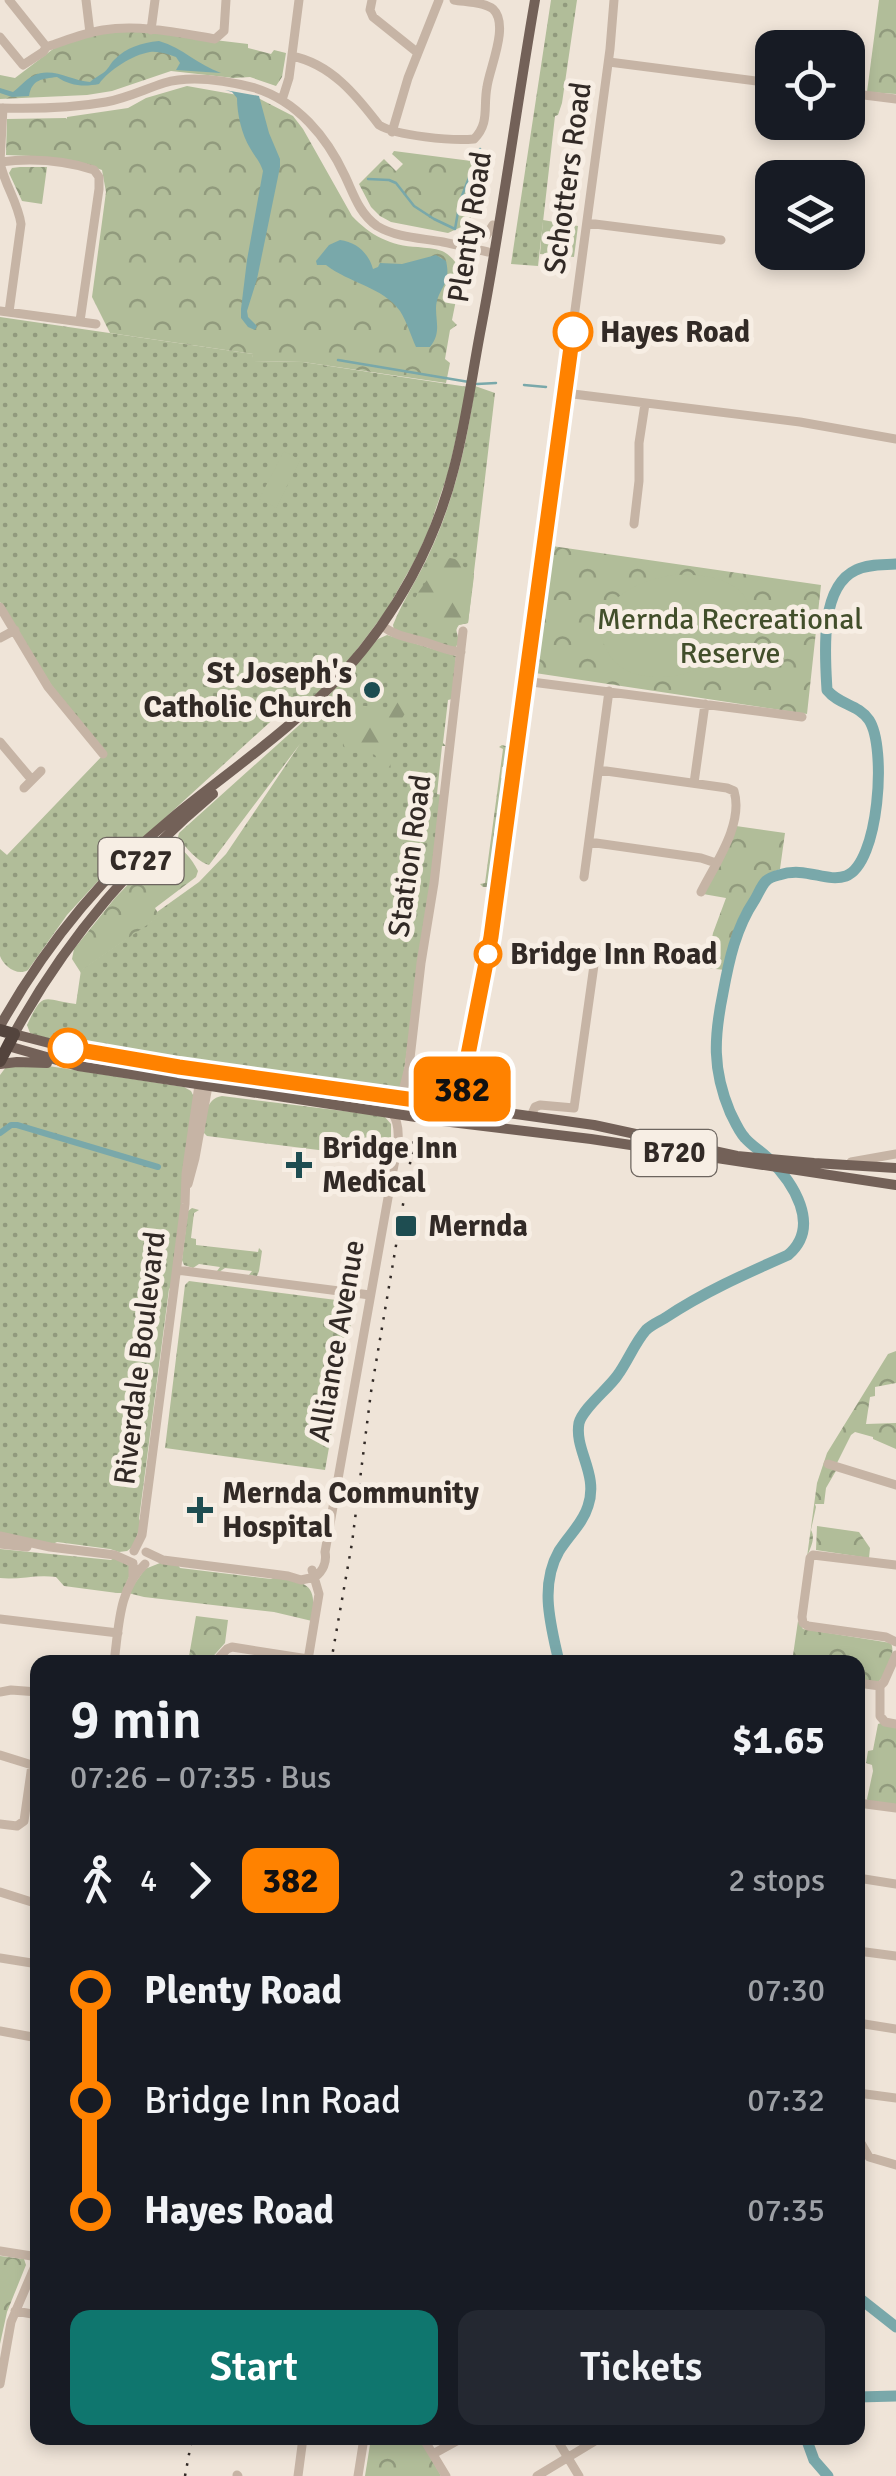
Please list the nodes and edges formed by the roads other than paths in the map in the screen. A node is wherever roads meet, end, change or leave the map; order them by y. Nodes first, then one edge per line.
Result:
1 (9, 0) edge
2 (86, 0) edge
3 (154, 0) edge
4 (226, 0) edge
5 (299, 0) edge
6 (372, 0) edge
7 (454, 0) edge
8 (535, 0) edge
9 (614, 0) edge
10 (439, 1) edge
11 (151, 30) junction
12 (90, 33) junction
13 (0, 38) edge
14 (46, 46) junction
15 (418, 53) junction
16 (292, 57) junction
17 (609, 62) junction
18 (755, 81) edge
19 (865, 95) edge
20 (279, 98) junction
21 (896, 99) edge
22 (1, 108) edge
23 (514, 121) junction
24 (392, 132) junction
25 (0, 142) edge
26 (0, 162) edge
27 (587, 223) junction
28 (493, 225) junction
29 (721, 240) dead end
30 (460, 242) junction
31 (448, 243) junction
32 (491, 250) junction
33 (4, 310) edge
34 (80, 321) junction
35 (96, 324) dead end
36 (565, 393) junction
37 (645, 404) junction
38 (896, 439) edge
39 (634, 524) dead end
40 (0, 607) edge
41 (382, 626) junction
42 (15, 630) junction
43 (463, 631) dead end
44 (0, 638) edge
45 (461, 652) junction
46 (524, 681) junction
47 (610, 691) junction
48 (705, 704) junction
49 (802, 717) dead end
50 (0, 742) edge
51 (102, 754) dead end
52 (41, 770) dead end
53 (599, 770) junction
54 (32, 780) junction
55 (694, 783) junction
56 (24, 788) dead end
57 (589, 842) junction
58 (716, 863) junction
59 (584, 878) dead end
60 (701, 892) dead end
61 (596, 951) dead end
62 (4, 1036) edge
63 (0, 1063) edge
64 (78, 1066) junction
65 (409, 1067) junction
66 (205, 1070) junction
67 (203, 1085) junction
68 (386, 1096) junction
69 (419, 1099) joint
70 (437, 1103) dead end
71 (462, 1106) junction
72 (392, 1113) junction
73 (531, 1116) junction
74 (416, 1117) joint
75 (434, 1120) dead end
76 (460, 1124) junction
77 (397, 1139) junction
78 (896, 1154) edge
79 (814, 1163) junction
80 (895, 1166) edge
81 (891, 1185) edge
82 (177, 1270) junction
83 (370, 1295) junction
84 (828, 1464) dead end
85 (896, 1485) edge
86 (142, 1535) junction
87 (0, 1536) edge
88 (0, 1544) edge
89 (50, 1546) junction
90 (146, 1552) junction
91 (133, 1555) junction
92 (163, 1560) junction
93 (146, 1564) junction
94 (896, 1565) edge
95 (311, 1575) junction
96 (133, 1577) junction
97 (0, 1619) edge
98 (118, 1632) junction
99 (895, 1646) edge
100 (115, 1655) edge
101 (221, 1655) edge
102 (275, 1655) edge
103 (309, 1655) edge
104 (865, 1684) edge
105 (880, 1686) junction
106 (30, 1691) edge
107 (0, 1692) edge
108 (896, 1724) edge
109 (0, 1755) edge
110 (30, 1762) edge
111 (30, 1789) edge
112 (865, 1804) edge
113 (896, 1808) edge
114 (0, 1824) edge
115 (865, 1879) edge
116 (896, 1884) edge
117 (0, 1892) edge
118 (30, 1901) edge
119 (896, 1943) edge
120 (865, 1952) edge
121 (895, 1956) edge
122 (0, 1958) edge
123 (30, 1963) edge
124 (865, 2024) edge
125 (896, 2029) edge
126 (0, 2030) edge
127 (30, 2035) edge
128 (865, 2093) edge
129 (896, 2098) edge
130 (865, 2149) edge
131 (896, 2165) edge
132 (0, 2251) edge
133 (30, 2257) edge
134 (30, 2277) edge
135 (16, 2309) junction
136 (30, 2312) edge
137 (2, 2353) edge
138 (0, 2384) edge
139 (303, 2445) edge
140 (363, 2445) edge
141 (427, 2445) edge
142 (449, 2445) edge
143 (560, 2445) edge
144 (589, 2445) edge
145 (433, 2454) junction
146 (568, 2458) junction
147 (298, 2476) edge
148 (358, 2476) edge
149 (446, 2476) edge
150 (537, 2476) edge
151 (579, 2476) edge

1 - 14 street
2 - 12 street
3 - 11 street
4 - 11 street
5 - 16 street
6 - 15 street
7 - 24 street
8 - 23 main road, Plenty Road / C727
9 - 17 street, Schotters Road
10 - 15 street
11 - 12 street
12 - 14 street
13 - 14 street
15 - 24 street
16 - 20 street
16 - 24 street
17 - 18 street
17 - 27 street, Schotters Road
19 - 21 street
20 - 22 street
20 - 31 street
22 - 25 street
23 - 28 main road, Plenty Road / C727
23 - 32 main road, Plenty Road / C727
25 - 26 street
26 - 33 street
26 - 34 street
27 - 29 street
27 - 36 street, Schotters Road
28 - 30 street
28 - 32 main road, Plenty Road / C727
30 - 31 street
30 - 32 street
31 - 32 street
32 - 41 main road, Plenty Road / C727
33 - 34 street
34 - 35 street
36 - 37 street
36 - 46 street, Schotters Road
37 - 38 street
37 - 39 street
40 - 42 street
41 - 45 street
41 - 62 main road, Plenty Road / C727
42 - 44 street
42 - 51 street
43 - 45 street, Station Road
45 - 65 street, Station Road
46 - 47 street
46 - 71 street, Schotters Road
47 - 48 street
47 - 53 street
48 - 49 street
48 - 55 street
50 - 54 street
52 - 54 street
53 - 55 street
53 - 57 street
54 - 56 street
55 - 58 street
57 - 58 street
57 - 59 street
58 - 60 street
61 - 73 street
62 - 63 highway, Plenty Road
62 - 64 main road
62 - 66 main road
63 - 64 main road
64 - 67 main road
65 - 68 street
65 - 69 street, Station Road
66 - 67 main road, Riverdale Boulevard
66 - 68 main road
67 - 72 main road
67 - 82 street, Riverdale Boulevard
68 - 69 main road
70 - 71 main road, B720
71 - 73 main road, B720
71 - 76 main road, Schotters Road
72 - 74 main road
72 - 77 street, Alliance Avenue
73 - 79 main road, B720
74 - 77 street
75 - 76 main road, B720
76 - 81 main road, B720
77 - 83 street, Alliance Avenue
78 - 79 street
79 - 80 main road, B720
80 - 81 main road
82 - 83 street
82 - 86 street, Riverdale Boulevard
83 - 95 street, Alliance Avenue
84 - 85 street
86 - 90 street, Riverdale Boulevard
86 - 91 street, Riverdale Boulevard
87 - 89 street
88 - 89 street
89 - 91 street
90 - 91 street
90 - 92 street
90 - 93 street
91 - 93 street
91 - 96 street
92 - 93 street
92 - 95 street
93 - 96 street
94 - 99 street
95 - 103 street
96 - 98 street
97 - 98 street
98 - 100 street
99 - 105 street
101 - 102 street
104 - 105 street
105 - 108 street
106 - 107 street
109 - 110 street
111 - 114 street
112 - 113 street
115 - 116 street
117 - 118 street
119 - 121 street
120 - 121 street
122 - 123 street
124 - 125 street
126 - 127 street
128 - 129 street
130 - 131 street
132 - 133 street
134 - 135 street
135 - 136 street
135 - 137 street
137 - 138 street
139 - 147 street
140 - 148 street
141 - 145 street
142 - 145 street
143 - 146 street
144 - 146 street
145 - 149 street
146 - 150 street
146 - 151 street

